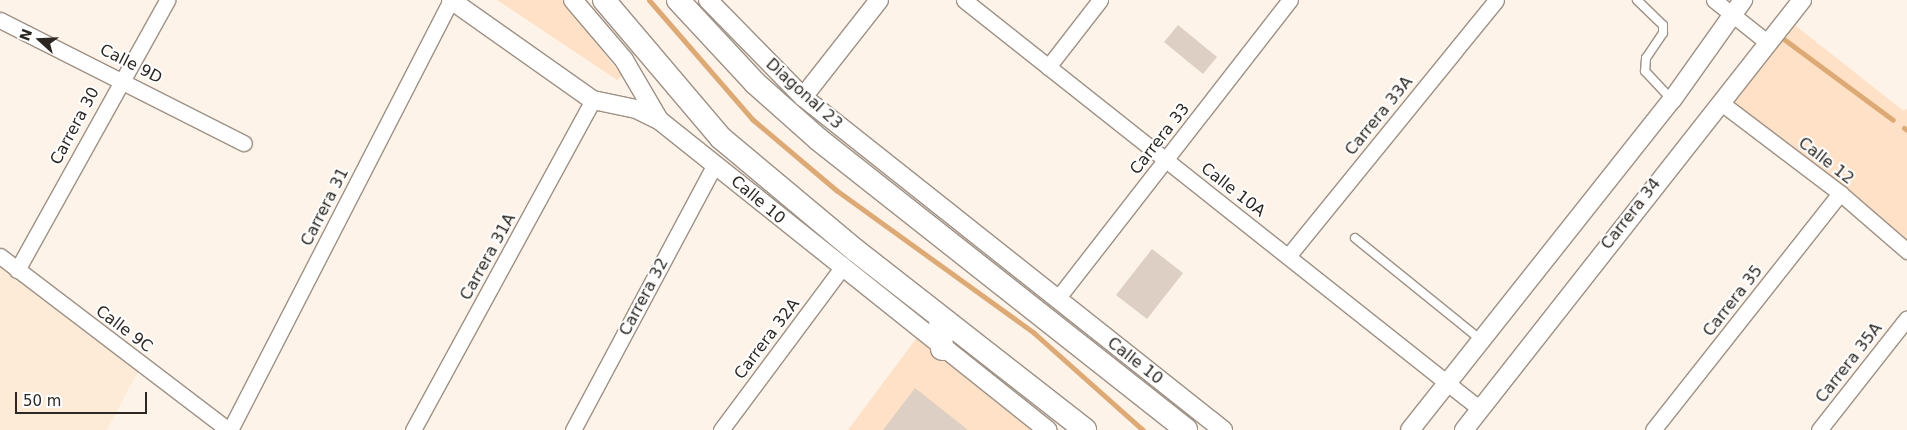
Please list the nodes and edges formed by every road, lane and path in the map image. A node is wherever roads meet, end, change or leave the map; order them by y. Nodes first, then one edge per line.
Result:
1 (167, 0) edge
2 (451, 0) edge
3 (573, 0) edge
4 (604, 0) edge
5 (678, 0) edge
6 (708, 0) edge
7 (879, 0) edge
8 (964, 0) edge
9 (1100, 0) edge
10 (1290, 0) edge
11 (1496, 0) edge
12 (1637, 0) edge
13 (1714, 0) edge
14 (1743, 0) edge
15 (1802, 0) edge
16 (1732, 14) junction
17 (0, 20) edge
18 (1768, 43) junction
19 (1048, 66) junction
20 (120, 78) junction
21 (803, 97) junction
22 (593, 100) junction
23 (1672, 100) junction
24 (1720, 102) junction
25 (659, 120) junction
26 (244, 143) dead end
27 (1166, 160) junction
28 (715, 164) junction
29 (906, 180) joint
30 (1840, 193) junction
31 (1355, 238) dead end
32 (1907, 251) edge
33 (1288, 255) junction
34 (0, 256) edge
35 (841, 269) junction
36 (17, 270) junction
37 (1057, 300) junction
38 (1907, 318) edge
39 (940, 319) junction
40 (1481, 340) junction
41 (974, 345) junction
42 (944, 350) junction
43 (1446, 384) junction
44 (1480, 409) junction
45 (229, 430) edge
46 (413, 430) edge
47 (573, 430) edge
48 (720, 430) edge
49 (1048, 430) edge
50 (1085, 430) edge
51 (1186, 430) edge
52 (1223, 430) edge
53 (1410, 430) edge
54 (1464, 430) edge
55 (1653, 430) edge
56 (1819, 430) edge

1 - 20 street, Carrera 30
2 - 22 street, Calle 10
2 - 45 street, Carrera 31
3 - 25 street
4 - 39 main road
5 - 51 main road, Calle 10
6 - 21 street, Diagonal 23
7 - 21 street
8 - 19 street, Calle 10A
9 - 19 street
10 - 27 street, Carrera 33
11 - 33 street, Carrera 33A
12 - 23 lane
13 - 16 street
14 - 16 street
15 - 18 street, Carrera 34
16 - 18 street
16 - 23 street
17 - 20 street, Calle 9D
18 - 24 street, Carrera 34
19 - 27 street, Calle 10A
20 - 26 street, Calle 9D
20 - 36 street, Carrera 30
21 - 29 street, Diagonal 23
22 - 25 street, Calle 10
22 - 46 street, Carrera 31A
23 - 40 street
24 - 30 street, Calle 12
24 - 44 street, Carrera 34
25 - 28 street, Calle 10
27 - 33 street, Calle 10A
27 - 37 street, Carrera 33
28 - 35 street, Calle 10
28 - 47 street, Carrera 32
29 - 37 street, Calle 10
30 - 32 street, Calle 12
30 - 55 street, Carrera 35
31 - 40 lane
33 - 43 street, Calle 10A
34 - 36 street, Calle 9C
35 - 42 street, Calle 10
35 - 48 street, Carrera 32A
36 - 45 street, Calle 9C
37 - 52 street, Calle 10
38 - 56 street, Carrera 35A
39 - 41 main road
39 - 42 main road
40 - 43 street
41 - 42 main road
41 - 50 main road
42 - 49 street, Calle 10
43 - 44 street, Calle 10A
43 - 53 street
44 - 54 street, Carrera 34

